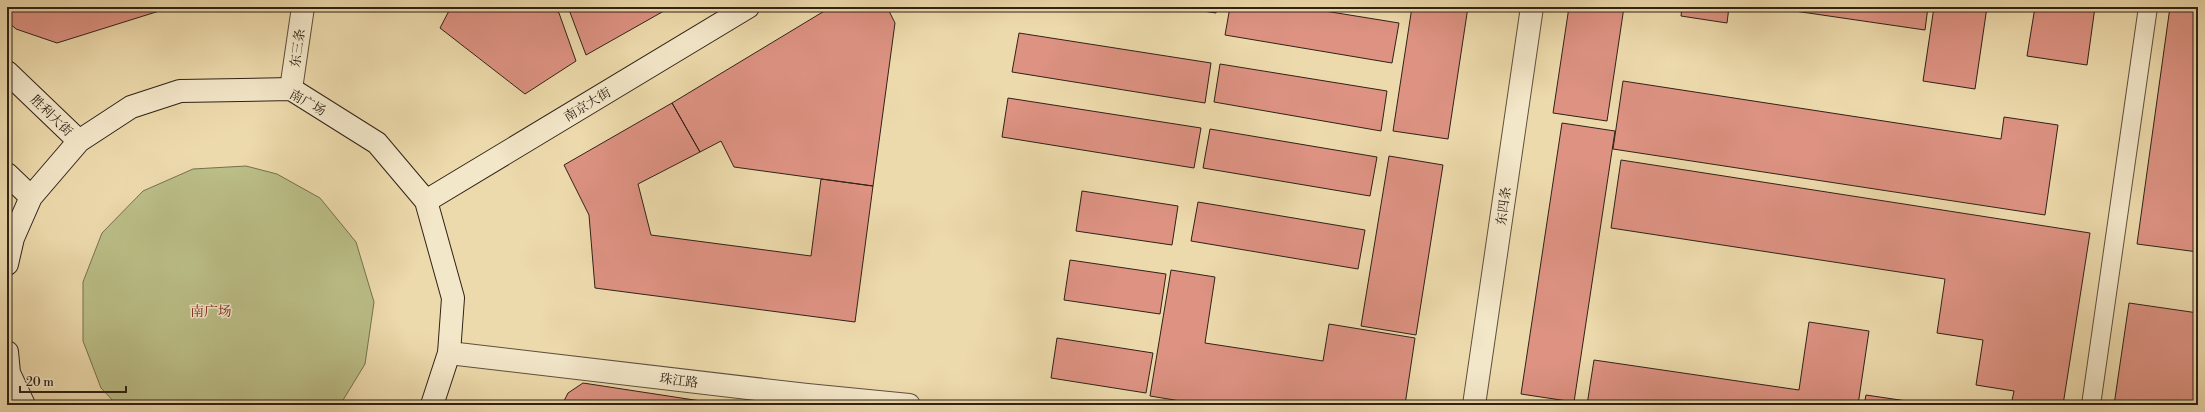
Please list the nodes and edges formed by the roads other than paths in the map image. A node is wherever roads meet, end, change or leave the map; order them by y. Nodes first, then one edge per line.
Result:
1 (303, 7) edge
2 (748, 7) edge
3 (1532, 7) edge
4 (2148, 7) edge
5 (7, 72) edge
6 (291, 89) junction
7 (79, 141) junction
8 (7, 174) edge
9 (31, 197) junction
10 (426, 201) junction
11 (7, 264) edge
12 (7, 352) edge
13 (450, 353) junction
14 (24, 405) edge
15 (432, 405) edge
16 (909, 405) edge
17 (1474, 405) edge
18 (2090, 405) edge

1 - 6 main road, 东三条
2 - 10 main road, 南京大街
3 - 17 main road, 东四条
4 - 18 lane
5 - 7 main road, 胜利大街
6 - 7 main road, 南广场
6 - 10 main road, 南广场
7 - 9 main road, 南广场
8 - 9 main road
9 - 11 main road, 南广场
10 - 13 main road, 南广场
12 - 14 main road
13 - 15 main road, 南广场
13 - 16 main road, 珠江路

